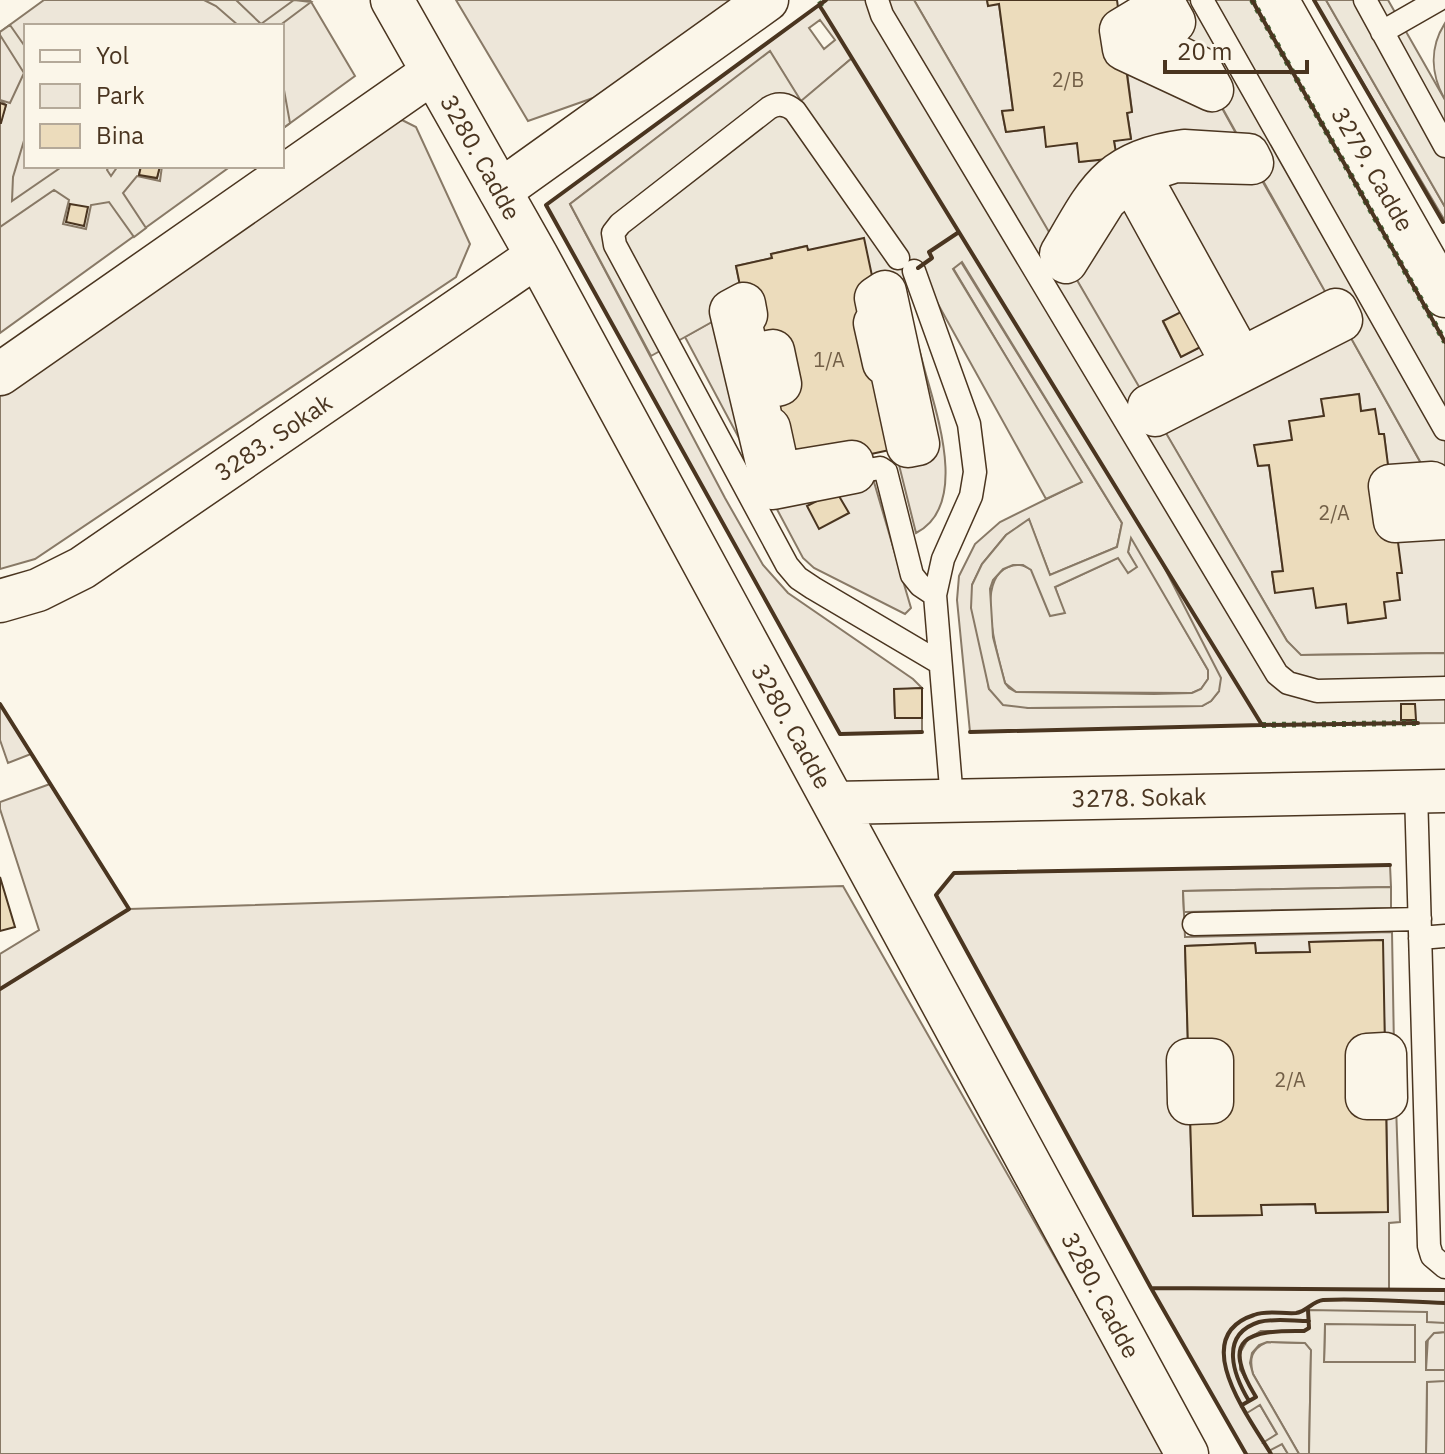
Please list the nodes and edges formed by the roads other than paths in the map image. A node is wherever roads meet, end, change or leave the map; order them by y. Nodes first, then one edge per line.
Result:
1 (392, 0) edge
2 (767, 0) edge
3 (877, 0) edge
4 (1277, 0) edge
5 (1365, 0) edge
6 (1438, 0) edge
7 (1188, 11) edge
8 (1382, 32) junction
9 (433, 72) junction
10 (1445, 146) edge
11 (500, 191) junction
12 (537, 256) junction
13 (1442, 284) edge
14 (0, 374) edge
15 (1149, 406) joint
16 (1445, 429) edge
17 (858, 471) junction
18 (1445, 506) edge
19 (1445, 518) edge
20 (935, 595) junction
21 (0, 601) edge
22 (940, 663) junction
23 (1445, 688) edge
24 (1435, 788) edge
25 (952, 800) junction
26 (834, 803) junction
27 (1194, 924) dead end
28 (1420, 928) junction
29 (1445, 936) edge
30 (1445, 1267) edge
31 (1187, 1454) edge

1 - 9 street, 3280. Cadde
2 - 11 street
3 - 23 lane
4 - 13 street, 3279. Cadde
5 - 8 lane
6 - 8 lane
7 - 16 lane
8 - 10 lane
9 - 11 street, 3280. Cadde
9 - 14 street
11 - 12 street, 3280. Cadde
12 - 21 street, 3283. Sokak
12 - 26 street, 3280. Cadde
15 - 15 street
17 - 17 street
17 - 20 lane
18 - 19 street
20 - 22 lane
20 - 22 lane
22 - 25 lane
24 - 25 street, 3278. Sokak
24 - 28 lane
25 - 26 street, 3278. Sokak
26 - 31 street, 3280. Cadde
27 - 28 lane
28 - 29 lane
28 - 30 lane

